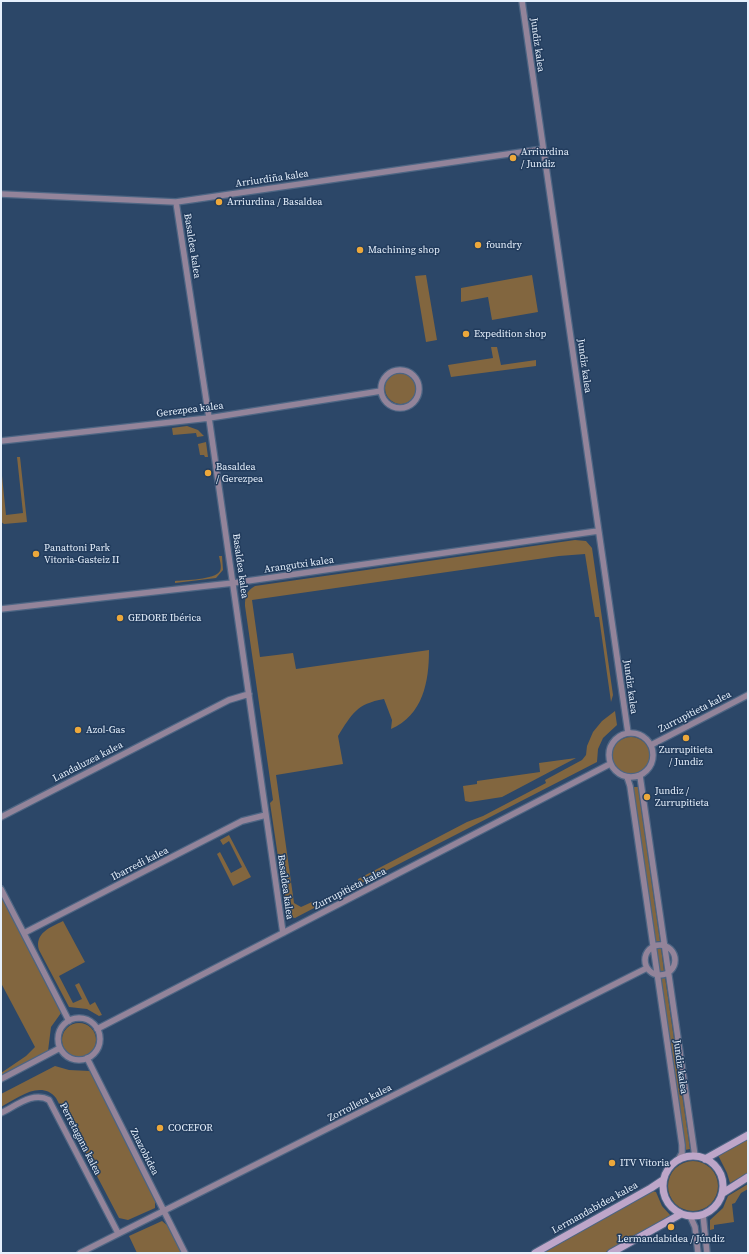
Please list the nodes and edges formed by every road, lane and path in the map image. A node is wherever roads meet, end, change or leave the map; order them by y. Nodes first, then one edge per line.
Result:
1 (522, 1) edge
2 (543, 149) junction
3 (1, 194) edge
4 (176, 202) junction
5 (381, 391) junction
6 (209, 418) junction
7 (1, 441) edge
8 (598, 531) junction
9 (233, 583) junction
10 (1, 609) edge
11 (249, 694) junction
12 (748, 695) edge
13 (628, 733) junction
14 (651, 745) junction
15 (610, 764) junction
16 (640, 776) junction
17 (627, 777) junction
18 (266, 815) junction
19 (1, 817) edge
20 (1, 889) edge
21 (283, 933) junction
22 (24, 934) junction
23 (664, 945) junction
24 (653, 946) junction
25 (647, 968) junction
26 (668, 974) junction
27 (657, 976) junction
28 (69, 1021) junction
29 (97, 1028) junction
30 (60, 1048) junction
31 (87, 1058) junction
32 (1, 1079) edge
33 (1, 1113) edge
34 (748, 1135) edge
35 (695, 1156) junction
36 (705, 1158) junction
37 (678, 1160) junction
38 (748, 1177) edge
39 (663, 1180) junction
40 (722, 1193) junction
41 (164, 1212) junction
42 (681, 1214) junction
43 (703, 1215) junction
44 (690, 1216) junction
45 (118, 1233) junction
46 (80, 1253) edge
47 (185, 1253) edge
48 (535, 1253) edge
49 (611, 1253) edge
50 (698, 1253) edge
51 (707, 1253) edge

1 - 2 street, Jundiz kalea
2 - 4 street, Arriurdiña kalea
2 - 8 street, Jundiz kalea
3 - 4 street, Arriurdiña kalea
4 - 6 street, Basaldea kalea
5 - 5 street
5 - 6 street, Gerezpea kalea
6 - 7 street, Gerezpea kalea
6 - 9 street, Basaldea kalea
8 - 9 street, Arangutxi kalea
8 - 13 street, Jundiz kalea
9 - 10 street, Arangutxi kalea
9 - 11 street, Basaldea kalea
11 - 18 street, Basaldea kalea
11 - 19 street, Landaluzea kalea
12 - 14 street, Zurrupitieta kalea
13 - 14 street
13 - 15 street
14 - 16 street
15 - 17 street
15 - 21 street, Zurrupitieta kalea
16 - 17 street
16 - 23 street, Jundiz kalea
17 - 24 street, Jundiz kalea
18 - 21 street, Basaldea kalea
18 - 22 street, Ibarredi kalea
20 - 22 street
21 - 29 street, Zurrupitieta kalea
22 - 28 street
23 - 24 street
23 - 26 street, Jundiz kalea
23 - 26 street, Jundiz kalea
24 - 25 street, Jundiz kalea
24 - 27 street, Jundiz kalea
25 - 27 street
25 - 41 street, Zorrolleta kalea
26 - 27 street
26 - 35 street, Jundiz kalea
27 - 37 street, Jundiz kalea
28 - 29 street
28 - 30 street
29 - 31 street
30 - 31 street
30 - 32 street
31 - 41 street, Zuazobidea
33 - 45 street, Perretagana kalea
34 - 36 street
35 - 36 street
35 - 37 street
36 - 40 street
37 - 39 street
38 - 40 street
39 - 42 street
39 - 48 street, Lermandabidea kalea
40 - 43 street
41 - 45 street, Zorrolleta kalea
41 - 47 street, Zuazobidea
42 - 44 street
42 - 49 street
43 - 44 street
43 - 51 street
44 - 50 street
45 - 46 street, Zorrolleta kalea

